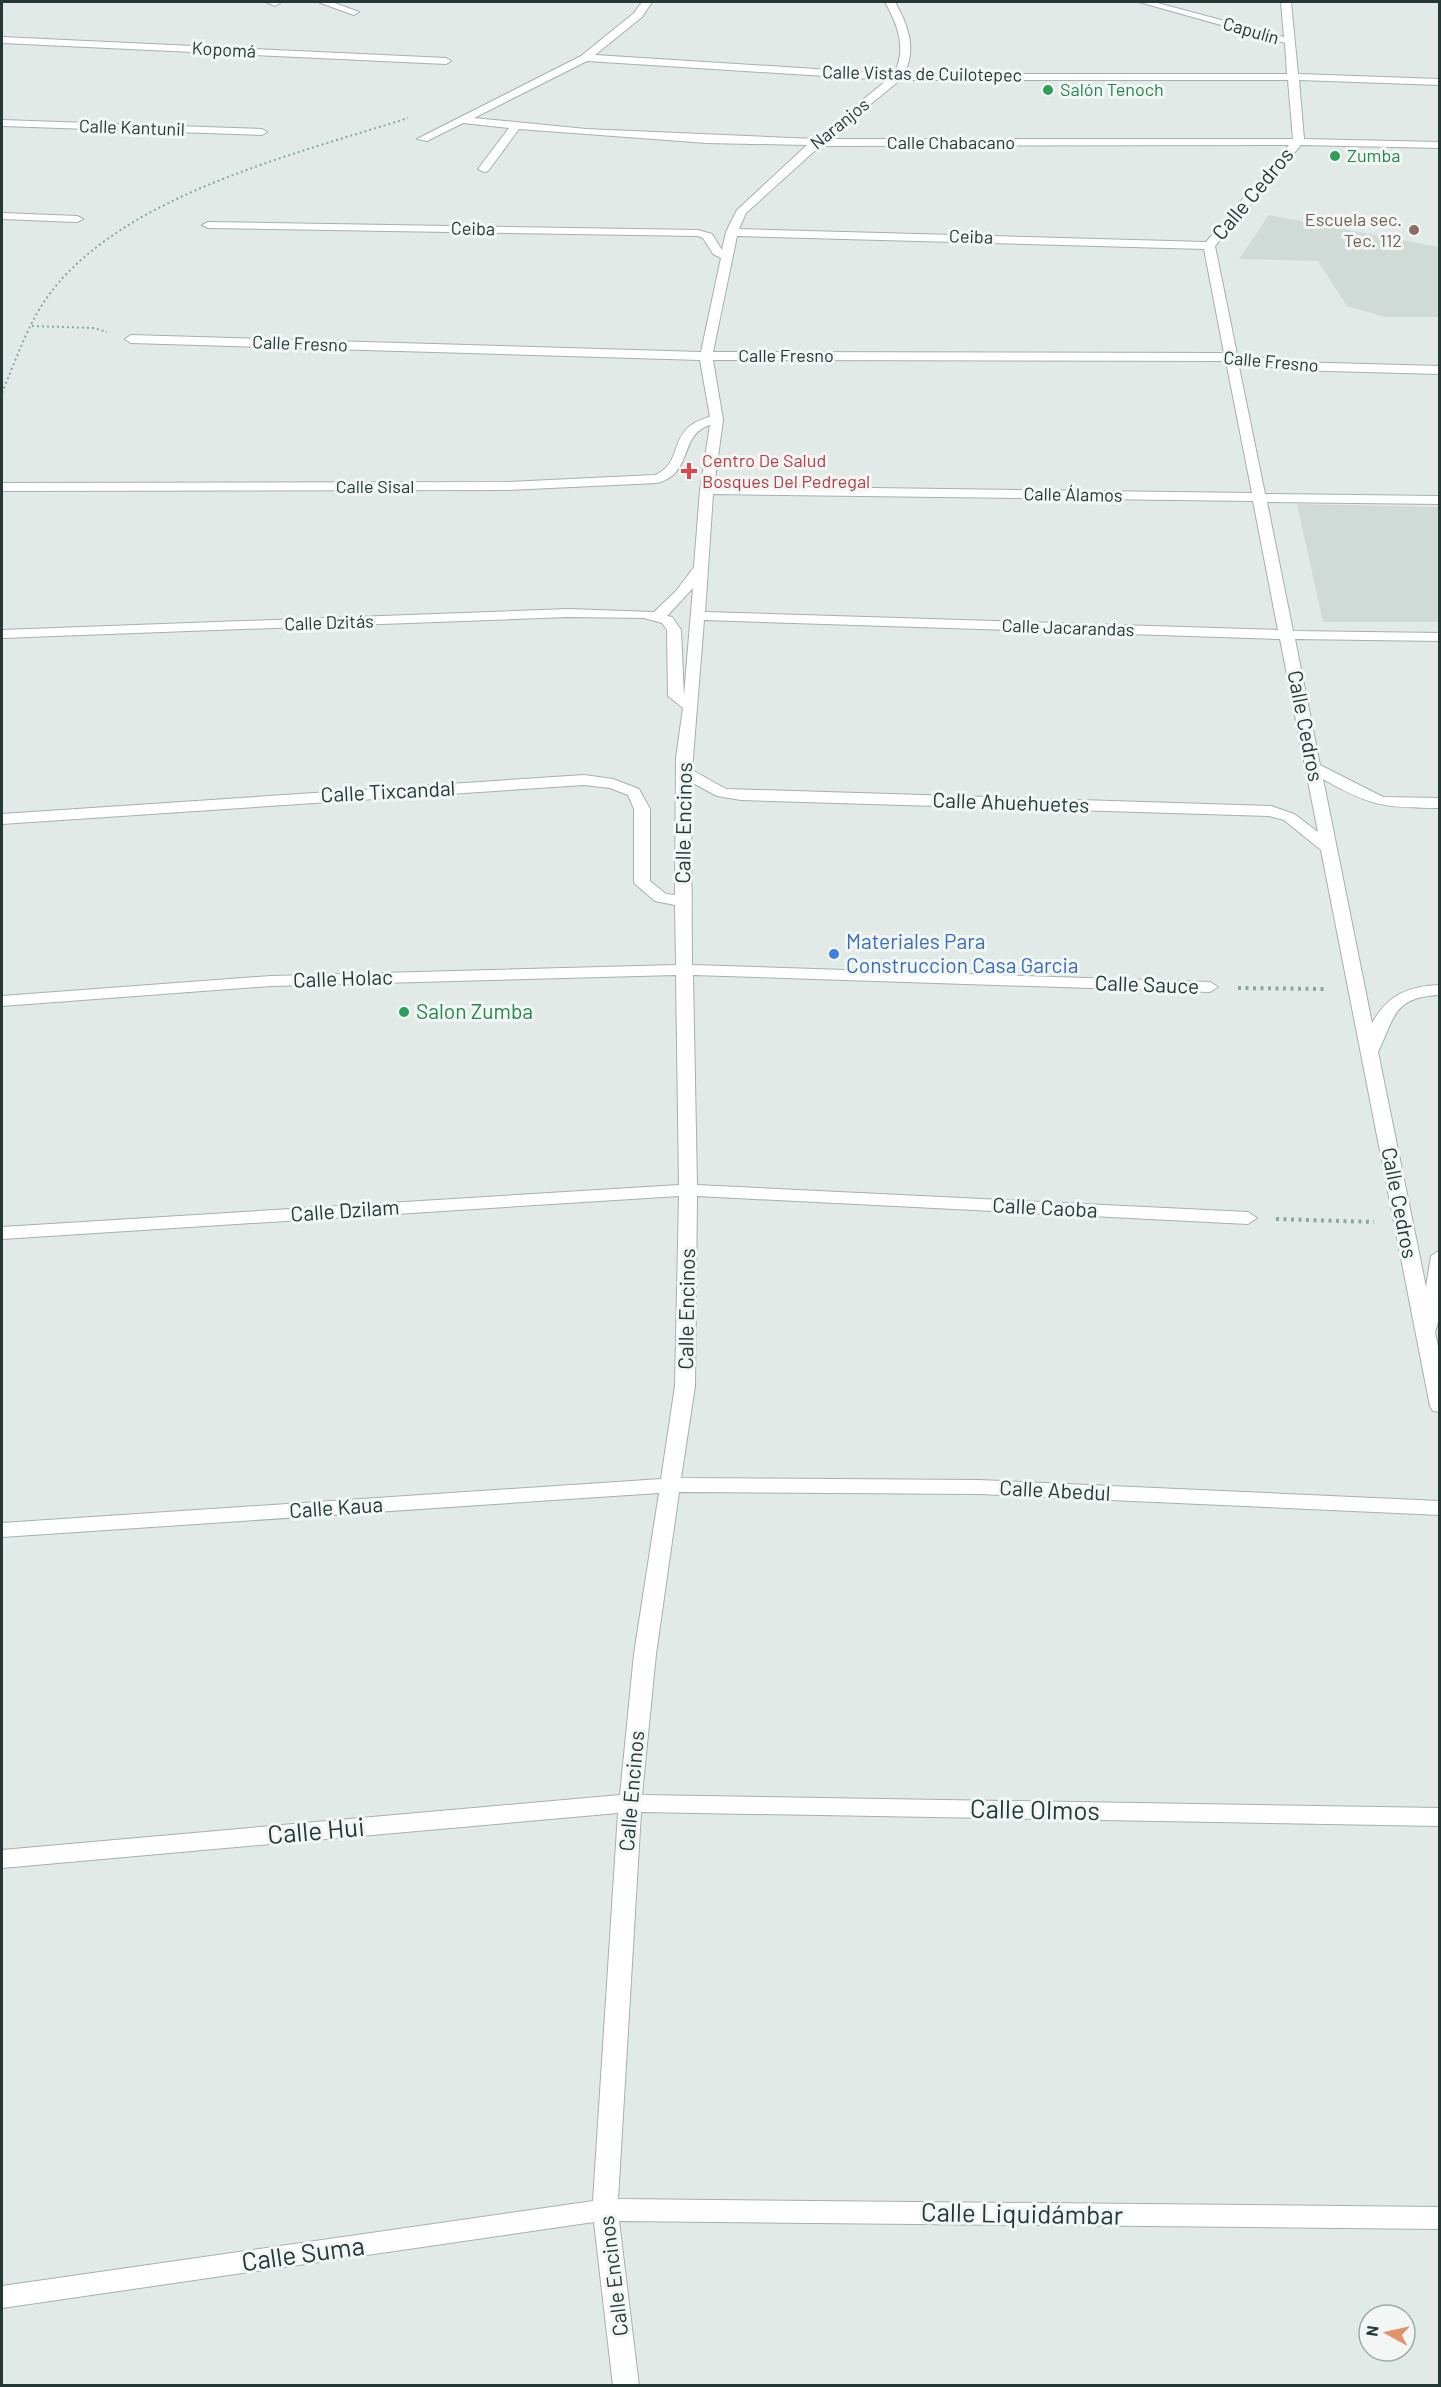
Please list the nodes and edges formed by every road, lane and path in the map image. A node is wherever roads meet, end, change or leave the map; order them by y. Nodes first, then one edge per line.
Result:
1 (323, 2) edge
2 (647, 2) edge
3 (890, 2) edge
4 (1144, 2) edge
5 (1286, 2) edge
6 (354, 12) dead end
7 (2, 40) edge
8 (1288, 41) junction
9 (585, 58) junction
10 (446, 61) dead end
11 (897, 76) junction
12 (1294, 76) junction
13 (1440, 82) edge
14 (416, 116) dead end
15 (464, 120) junction
16 (2, 123) edge
17 (515, 127) junction
18 (262, 132) dead end
19 (423, 139) dead end
20 (1299, 141) junction
21 (816, 143) junction
22 (1440, 145) edge
23 (484, 169) dead end
24 (2, 216) edge
25 (77, 219) dead end
26 (208, 225) dead end
27 (732, 232) junction
28 (1209, 246) junction
29 (727, 257) junction
30 (32, 326) junction
31 (131, 339) joint
32 (706, 356) junction
33 (1231, 357) junction
34 (1440, 370) edge
35 (2, 393) edge
36 (717, 420) junction
37 (2, 487) edge
38 (707, 490) junction
39 (1259, 498) junction
40 (1440, 500) edge
41 (700, 569) junction
42 (657, 616) junction
43 (698, 616) junction
44 (2, 633) edge
45 (1287, 635) junction
46 (1440, 637) edge
47 (691, 707) junction
48 (1313, 767) junction
49 (686, 773) junction
50 (1440, 803) edge
51 (2, 819) edge
52 (1329, 848) junction
53 (683, 902) junction
54 (685, 970) junction
55 (1210, 987) joint
56 (1357, 990) junction
57 (1440, 990) edge
58 (2, 1001) edge
59 (1370, 1054) junction
60 (688, 1190) junction
61 (1248, 1218) joint
62 (1403, 1223) junction
63 (2, 1233) edge
64 (1440, 1256) edge
65 (1426, 1339) junction
66 (1440, 1406) edge
67 (670, 1485) junction
68 (1440, 1508) edge
69 (2, 1530) edge
70 (630, 1803) junction
71 (1440, 1816) edge
72 (2, 1859) edge
73 (605, 2210) junction
74 (1440, 2218) edge
75 (2, 2297) edge
76 (627, 2385) edge

1 - 6 street
2 - 9 street
3 - 11 street
4 - 8 street, Capulín
5 - 8 street, Calle Cedros
7 - 10 street, Kopomá
8 - 12 street, Calle Cedros
9 - 11 street, Calle Vistas de Cuilotepec
9 - 15 street
11 - 12 street, Calle Vistas de Cuilotepec
11 - 21 street, Naranjos
12 - 13 street, Calle Vistas de Cuilotepec
12 - 20 street, Calle Cedros
14 - 30 path
15 - 17 street, Calle Chabacano
15 - 19 street
16 - 18 street, Calle Kantunil
17 - 21 street, Calle Chabacano
17 - 23 street
20 - 21 street, Calle Chabacano
20 - 22 street, Calle Chabacano
20 - 28 street, Calle Cedros
21 - 27 street, Naranjos
24 - 25 street
26 - 29 street, Ceiba
27 - 28 street, Ceiba
27 - 29 street, Calle Encinos
28 - 33 street, Calle Cedros
29 - 32 street, Calle Encinos
30 - 31 path
30 - 35 path
31 - 32 street, Calle Fresno
32 - 33 street, Calle Fresno
32 - 36 street, Calle Encinos
33 - 34 street, Calle Fresno
33 - 39 street, Calle Cedros
36 - 37 street, Calle Sisal
36 - 38 street, Calle Encinos
38 - 39 street, Calle Álamos
38 - 41 street, Calle Encinos
39 - 40 street, Calle Álamos
39 - 45 street, Calle Cedros
41 - 42 street
41 - 43 street, Calle Encinos
42 - 44 street, Calle Dzitás
42 - 47 street
43 - 45 street, Calle Jacarandas
43 - 47 street, Calle Encinos
45 - 46 street, Calle Jacarandas
45 - 48 street, Calle Cedros
47 - 49 street, Calle Encinos
48 - 50 street
48 - 52 street, Calle Cedros
49 - 52 street, Calle Ahuehuetes
49 - 53 street, Calle Encinos
51 - 53 street, Calle Tixcandal
52 - 56 street, Calle Cedros
53 - 54 street, Calle Encinos
54 - 55 street, Calle Sauce
54 - 58 street, Calle Holac
54 - 60 street, Calle Encinos
55 - 56 path, Calle Sauce
56 - 59 street, Calle Cedros
57 - 59 street
59 - 62 street, Calle Cedros
60 - 61 street, Calle Caoba
60 - 63 street, Calle Dzilam
60 - 67 street, Calle Encinos
61 - 62 path
62 - 65 street, Calle Cedros
64 - 65 street
65 - 66 street, Calle Cedros
67 - 68 street, Calle Abedul
67 - 69 street, Calle Kaua
67 - 70 street, Calle Encinos
70 - 71 street, Calle Olmos
70 - 72 street, Calle Hui
70 - 73 street, Calle Encinos
73 - 74 street, Calle Liquidámbar
73 - 75 street, Calle Suma
73 - 76 street, Calle Encinos

